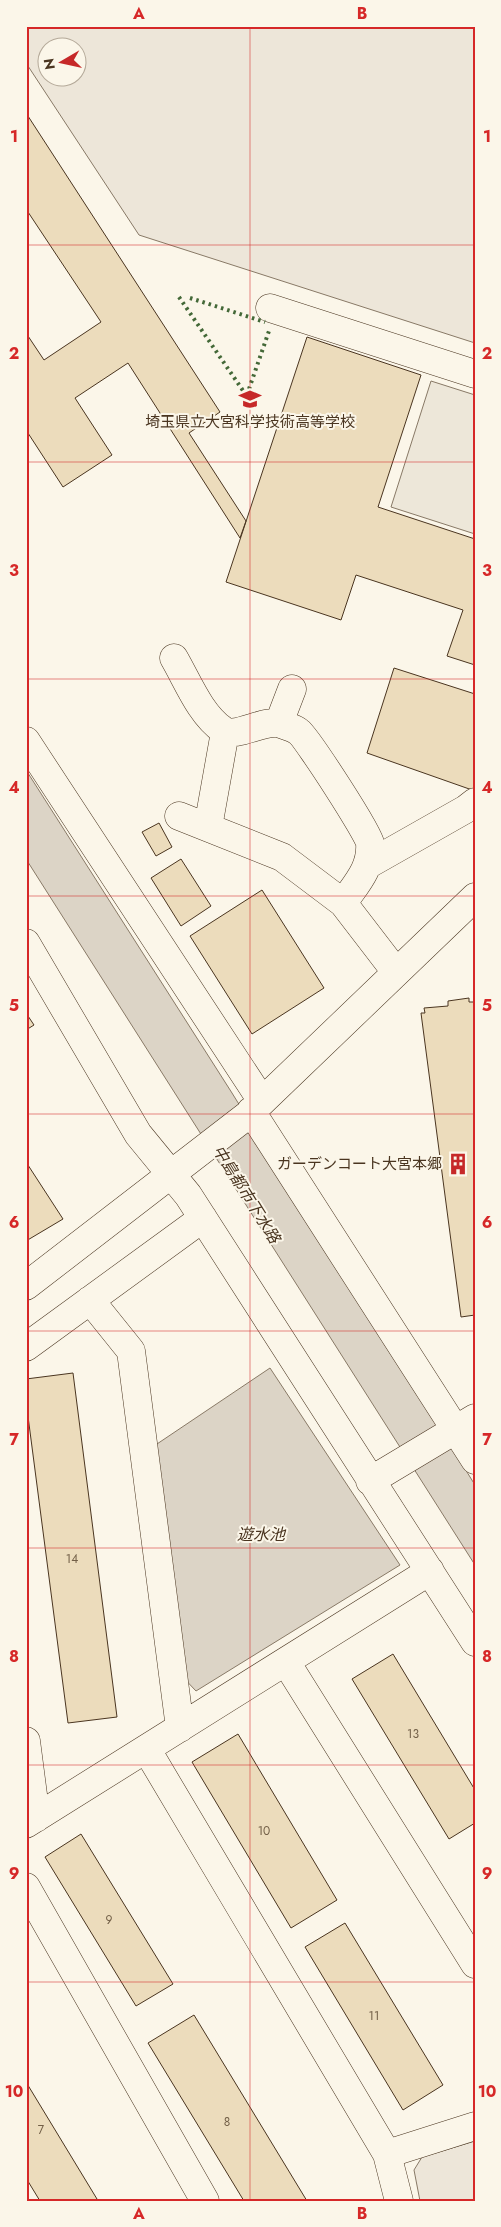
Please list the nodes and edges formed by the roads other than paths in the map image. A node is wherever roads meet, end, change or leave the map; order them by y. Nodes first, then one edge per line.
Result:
1 (270, 308) dead end
2 (475, 374) edge
3 (174, 658) dead end
4 (292, 689) dead end
5 (279, 723) junction
6 (225, 732) junction
7 (26, 741) edge
8 (475, 802) edge
9 (179, 816) dead end
10 (208, 827) junction
11 (369, 864) junction
12 (475, 897) edge
13 (343, 903) junction
14 (26, 943) edge
15 (396, 972) junction
16 (254, 1109) junction
17 (172, 1174) junction
18 (203, 1218) junction
19 (26, 1286) edge
20 (90, 1300) junction
21 (26, 1346) edge
22 (454, 1430) edge
23 (475, 1460) edge
24 (370, 1480) junction
25 (430, 1571) junction
26 (475, 1642) edge
27 (286, 1662) junction
28 (180, 1728) junction
29 (26, 1741) edge
30 (147, 1750) junction
31 (31, 1821) edge
32 (26, 1886) edge
33 (475, 1964) edge
34 (475, 2126) edge
35 (387, 2154) junction
36 (205, 2201) edge
37 (399, 2201) edge

1 - 2 street
3 - 6 street
4 - 5 street
5 - 6 street
5 - 11 street
6 - 10 street
7 - 16 street
8 - 11 street
9 - 10 street
10 - 13 street
11 - 13 street
12 - 15 street
13 - 15 street
14 - 17 street
15 - 16 street
16 - 17 street
16 - 22 street
17 - 18 street
17 - 19 street
18 - 20 street
18 - 24 street
20 - 21 street
20 - 28 street
22 - 23 street
22 - 24 street
24 - 25 street
25 - 26 street
25 - 27 street
27 - 28 street
27 - 33 street
28 - 30 street
29 - 31 street
30 - 31 street
30 - 35 street
32 - 36 street
34 - 35 street
35 - 37 street

